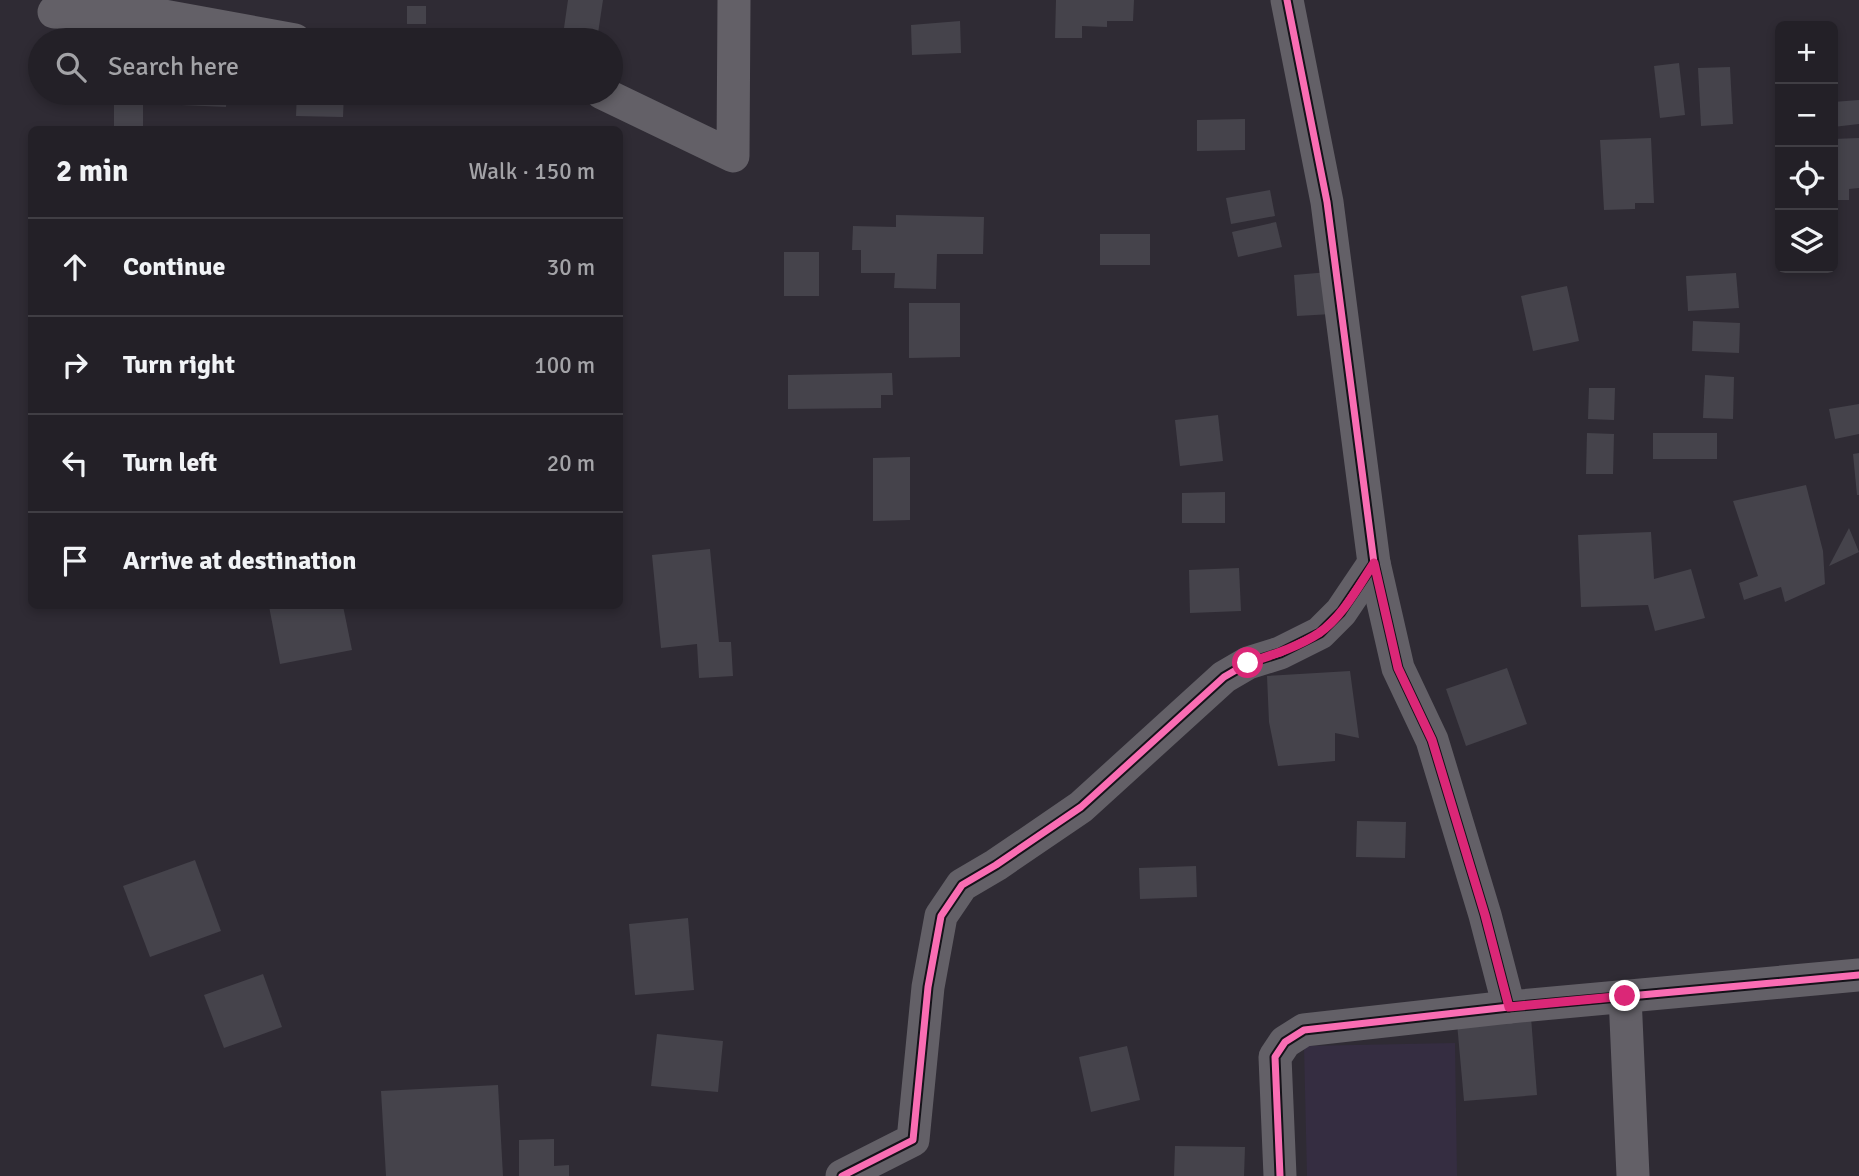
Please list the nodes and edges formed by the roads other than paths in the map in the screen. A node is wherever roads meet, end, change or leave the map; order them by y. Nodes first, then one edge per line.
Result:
1 (734, 0) edge
2 (1293, 1) edge
3 (54, 12) dead end
4 (229, 28) edge
5 (623, 103) edge
6 (1374, 563) junction
7 (1859, 975) edge
8 (1625, 996) junction
9 (1509, 1007) junction
10 (842, 1176) edge
11 (1280, 1176) edge
12 (1633, 1176) edge

1 - 5 street
2 - 6 street
3 - 4 street
6 - 9 street
6 - 10 street
7 - 8 street
8 - 9 street
8 - 12 street
9 - 11 street

